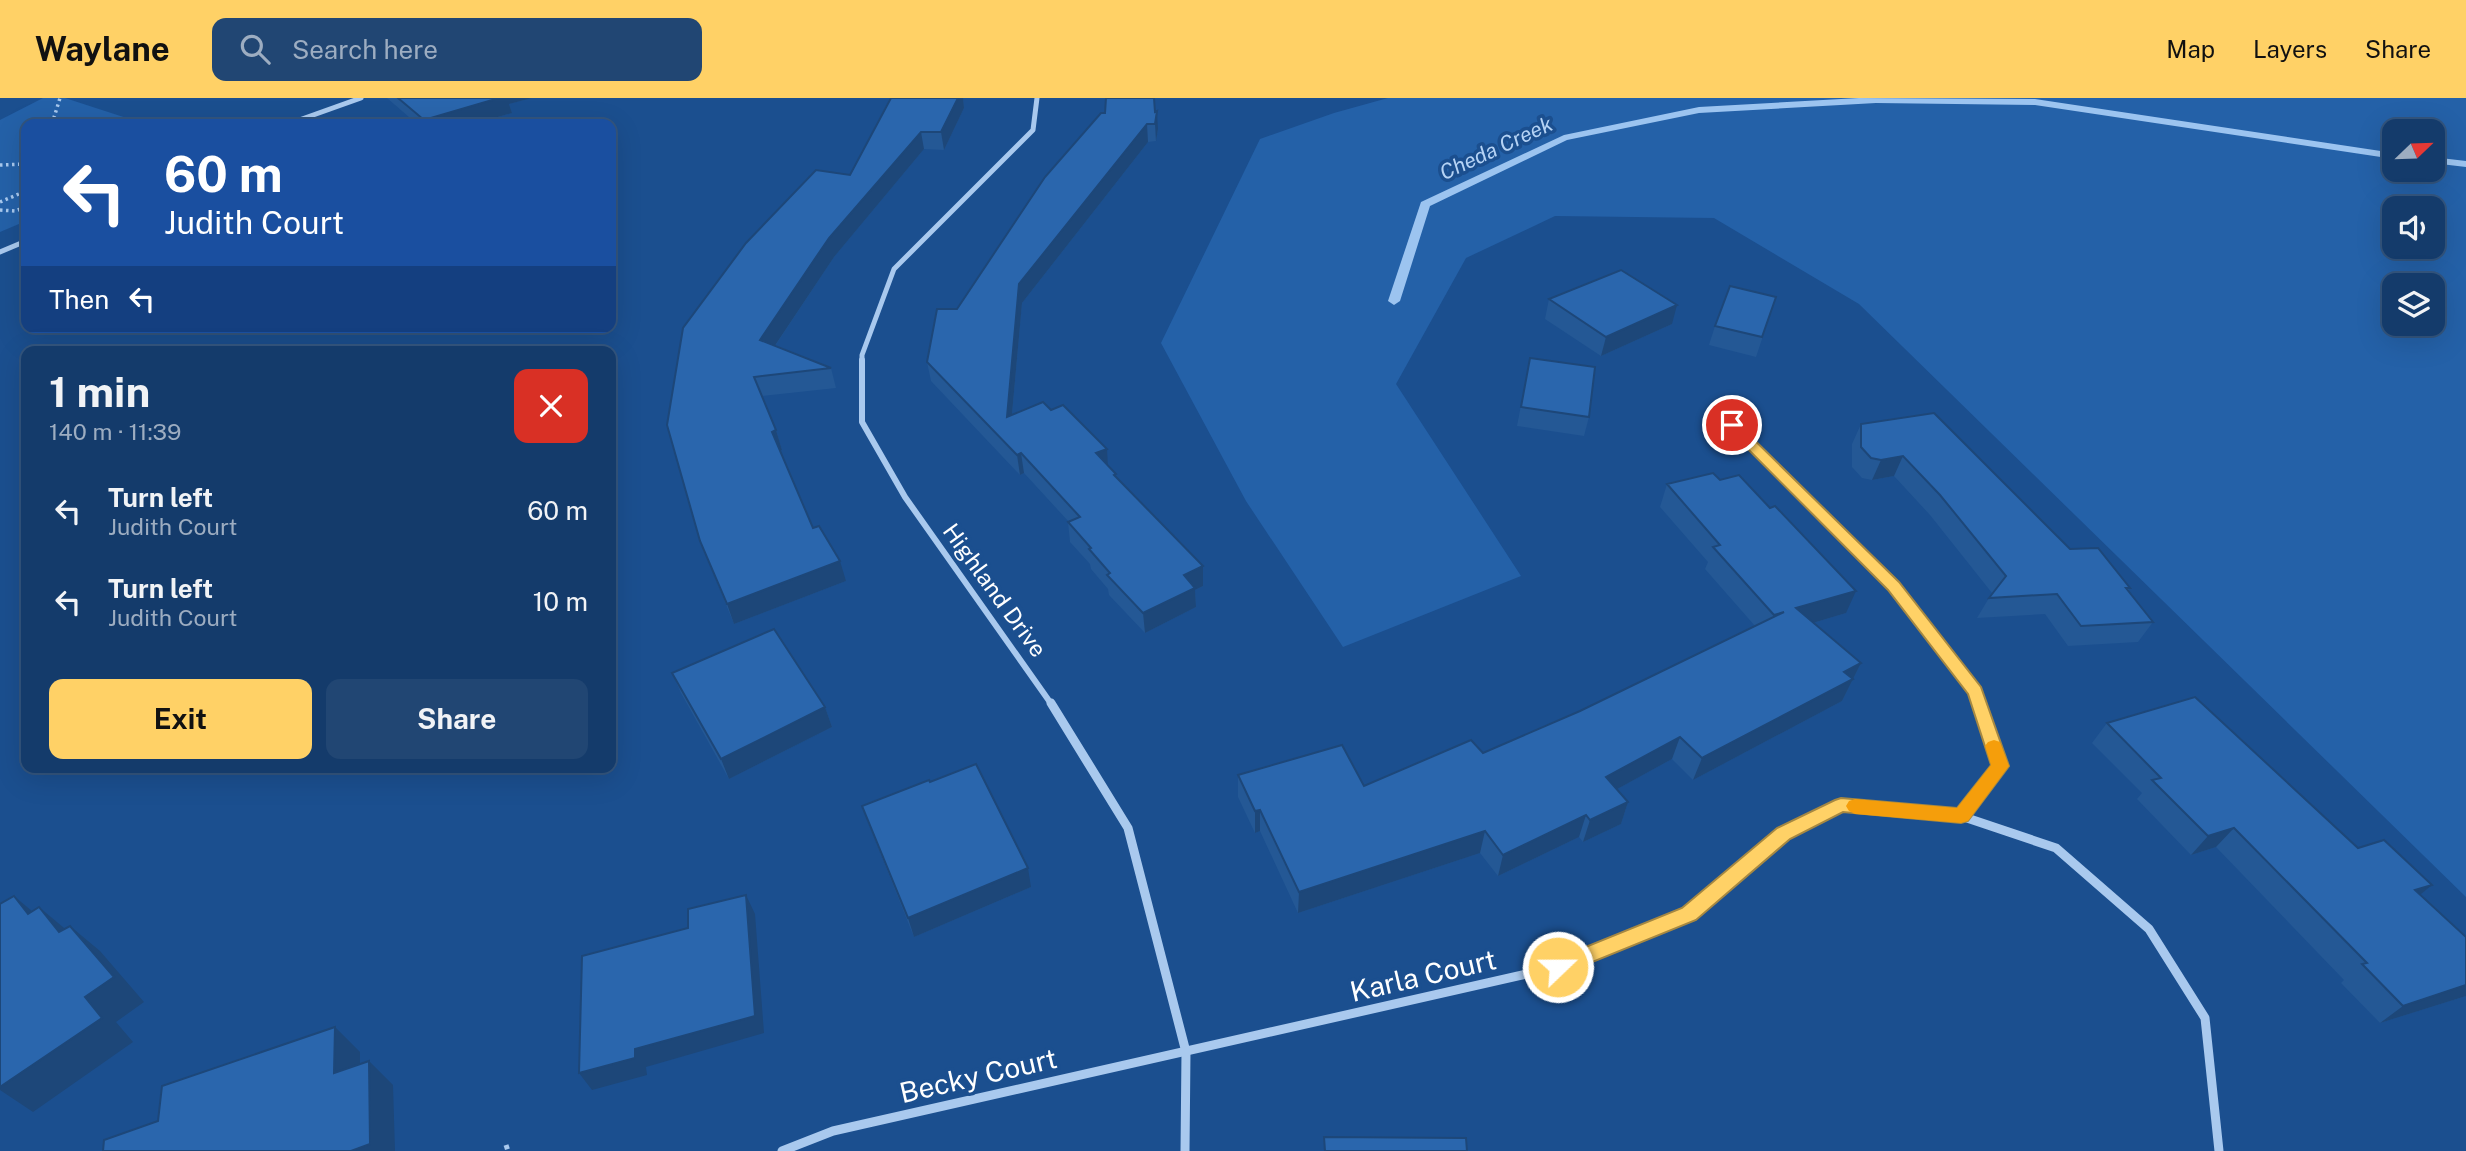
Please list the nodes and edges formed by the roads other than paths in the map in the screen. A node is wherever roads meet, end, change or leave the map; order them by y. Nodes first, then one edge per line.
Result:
1 (361, 98) edge
2 (1037, 98) edge
3 (302, 119) edge
4 (21, 244) edge
5 (0, 252) edge
6 (1732, 425) dead end
7 (1961, 816) junction
8 (1186, 1052) junction
9 (782, 1151) edge
10 (1185, 1151) edge
11 (2219, 1151) edge

1 - 3 street
2 - 8 street, Highland Drive
4 - 5 street
6 - 7 street
7 - 8 street, Karla Court
7 - 11 street, Karla Court
8 - 9 street, Becky Court
8 - 10 street, Highland Drive

